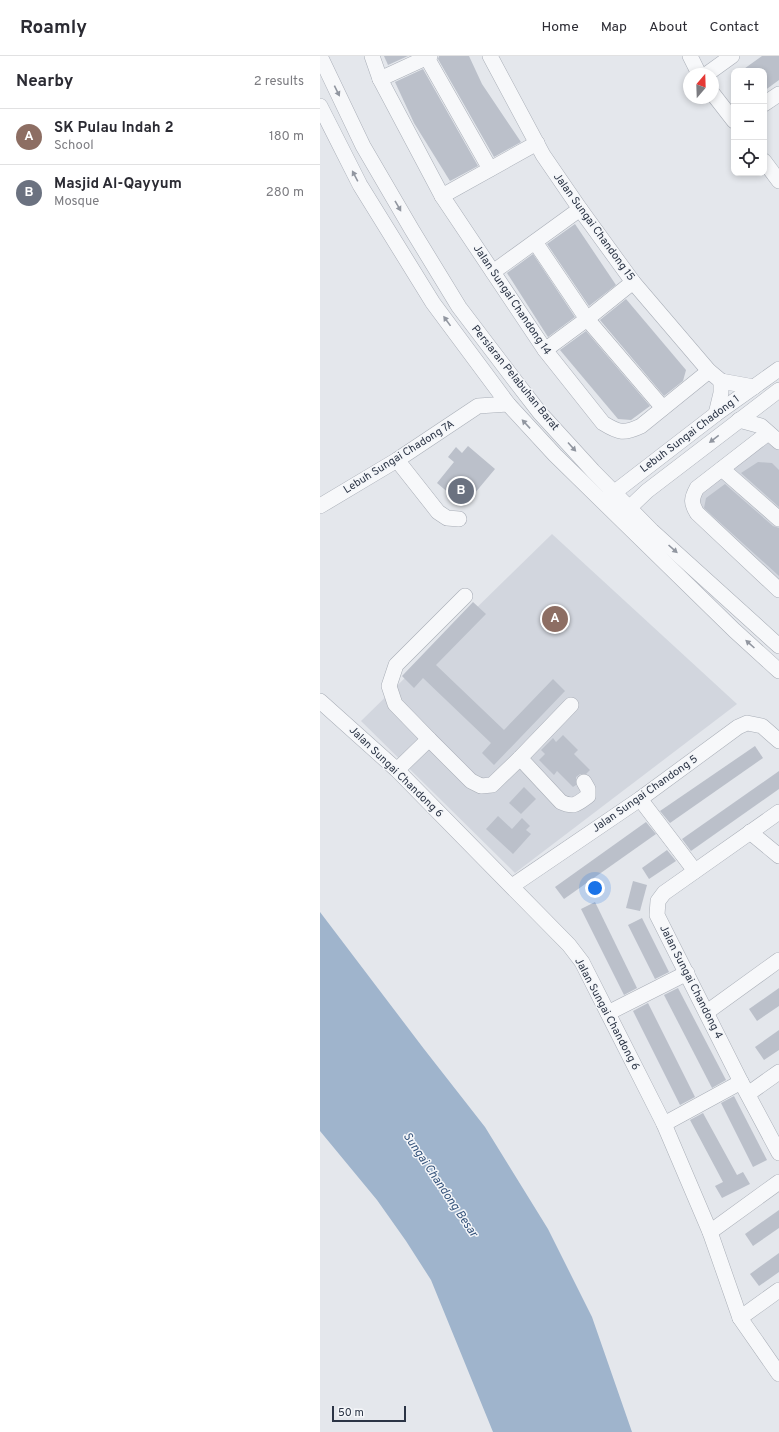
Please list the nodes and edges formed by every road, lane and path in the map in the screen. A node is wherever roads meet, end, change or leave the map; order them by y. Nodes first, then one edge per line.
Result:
1 (320, 56) edge
2 (372, 56) edge
3 (428, 56) edge
4 (490, 56) edge
5 (690, 56) edge
6 (732, 56) edge
7 (696, 68) edge
8 (715, 68) edge
9 (380, 79) junction
10 (779, 94) edge
11 (719, 102) edge
12 (767, 102) edge
13 (320, 106) edge
14 (731, 117) edge
15 (537, 143) junction
16 (490, 169) junction
17 (442, 196) junction
18 (580, 209) junction
19 (535, 242) junction
20 (493, 272) junction
21 (633, 282) junction
22 (587, 319) junction
23 (545, 350) junction
24 (779, 368) edge
25 (709, 371) junction
26 (487, 376) junction
27 (721, 381) junction
28 (754, 387) junction
29 (773, 394) edge
30 (508, 404) junction
31 (478, 406) junction
32 (663, 408) junction
33 (716, 414) junction
34 (739, 420) junction
35 (770, 434) edge
36 (397, 460) junction
37 (722, 469) junction
38 (593, 471) junction
39 (630, 480) junction
40 (647, 491) junction
41 (609, 497) junction
42 (320, 506) edge
43 (624, 513) junction
44 (459, 519) dead end
45 (779, 519) edge
46 (652, 531) junction
47 (779, 590) edge
48 (465, 596) dead end
49 (779, 646) edge
50 (779, 670) edge
51 (320, 701) edge
52 (571, 705) dead end
53 (430, 739) junction
54 (779, 741) edge
55 (520, 758) junction
56 (396, 770) junction
57 (584, 782) dead end
58 (640, 799) junction
59 (779, 812) edge
60 (750, 832) junction
61 (779, 856) edge
62 (695, 871) junction
63 (512, 886) junction
64 (779, 960) edge
65 (687, 973) junction
66 (608, 1012) junction
67 (707, 1012) junction
68 (779, 1072) edge
69 (745, 1088) junction
70 (664, 1124) junction
71 (779, 1153) edge
72 (779, 1182) edge
73 (710, 1232) junction
74 (779, 1290) edge
75 (740, 1318) junction
76 (779, 1374) edge

1 -> 38 street, Persiaran Pelabuhan Barat
2 - 9 street, Jalan Sungai Chandong 14
3 - 9 street
3 - 16 street
4 - 15 street, Jalan Sungai Chandong 15
5 - 7 street
6 - 8 street
9 - 17 street, Jalan Sungai Chandong 14
10 - 12 street
11 - 14 street
26 -> 13 street, Persiaran Pelabuhan Barat
15 - 16 street
15 - 18 street, Jalan Sungai Chandong 15
16 - 17 street
17 - 20 street, Jalan Sungai Chandong 14
18 - 19 street
18 - 21 street, Jalan Sungai Chandong 15
19 - 20 street
19 - 22 street
20 - 23 street, Jalan Sungai Chandong 14
21 - 22 street
21 - 25 street, Jalan Sungai Chandong 15
22 - 23 street
22 - 32 street
23 - 32 street, Jalan Sungai Chandong 14
24 - 28 street, Lebuh Sungai Chadong 1
25 - 27 street, Jalan Sungai Chandong 15
25 - 32 street, Jalan Sungai Chandong 14
26 - 30 street, Persiaran Pelabuhan Barat
26 - 31 street
27 - 28 street, Jalan Sungai Chandong 15
27 - 33 street
28 - 33 street, Lebuh Sungai Chadong 1
29 - 34 street, Lebuh Sungai Chadong 1
29 - 35 street
30 - 31 street
41 -> 30 street, Persiaran Pelabuhan Barat
31 - 36 street, Lebuh Sungai Chadong 7A
33 - 39 street, Lebuh Sungai Chadong 1
34 - 35 street
34 -> 40 street, Lebuh Sungai Chadong 1
35 - 37 street
36 - 42 street, Lebuh Sungai Chadong 7A
36 - 44 street
37 - 45 street
37 - 47 street
38 - 39 street
38 - 41 street, Persiaran Pelabuhan Barat
39 - 41 street, Lebuh Sungai Chadong 1
40 - 43 street, Lebuh Sungai Chadong 1
40 - 46 street
41 - 43 street, Persiaran Pelabuhan Barat
43 - 46 street, Persiaran Pelabuhan Barat
50 -> 43 street, Persiaran Pelabuhan Barat
46 -> 49 street, Persiaran Pelabuhan Barat
48 - 53 street
51 - 56 street, Jalan Sungai Chandong 6
52 - 55 street
53 - 55 street
53 - 56 street
54 - 58 street, Jalan Sungai Chandong 5
55 - 57 street
56 - 63 street, Jalan Sungai Chandong 6
58 - 62 street
58 - 63 street, Jalan Sungai Chandong 5
59 - 60 street, Jalan Sungai Chandong 4
60 - 61 street
60 - 62 street, Jalan Sungai Chandong 4
62 - 65 street, Jalan Sungai Chandong 4
63 - 66 street, Jalan Sungai Chandong 6
64 - 67 street
65 - 66 street
65 - 67 street, Jalan Sungai Chandong 4
66 - 70 street, Jalan Sungai Chandong 6
67 - 69 street, Jalan Sungai Chandong 4
68 - 69 street
69 - 70 street
69 - 71 street, Jalan Sungai Chandong 4
70 - 73 street, Jalan Sungai Chandong 6
72 - 73 street
73 - 75 street, Jalan Sungai Chandong 6
74 - 75 street
75 - 76 street, Jalan Sungai Chandong 6

